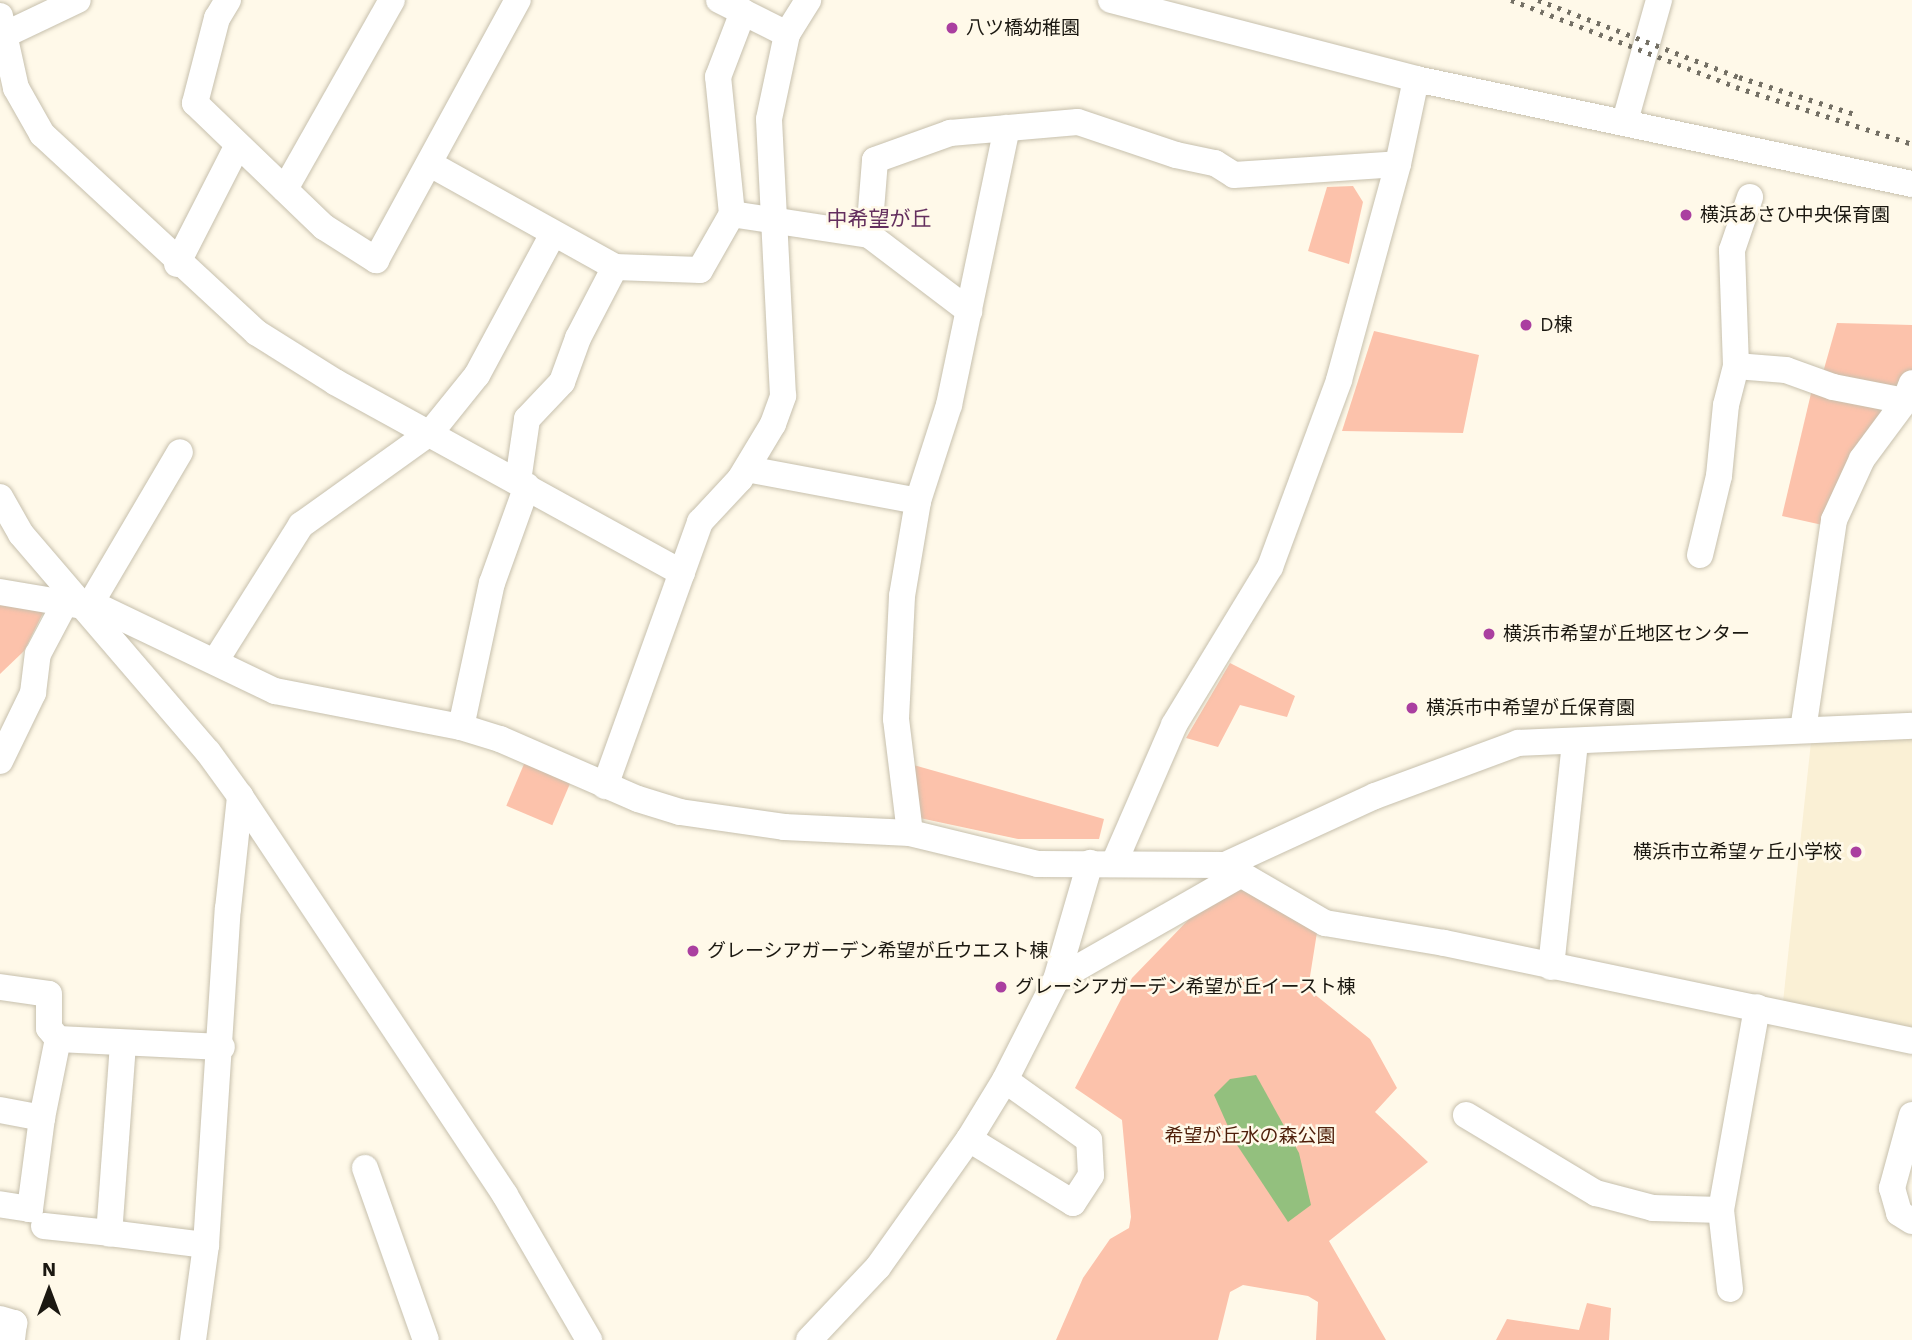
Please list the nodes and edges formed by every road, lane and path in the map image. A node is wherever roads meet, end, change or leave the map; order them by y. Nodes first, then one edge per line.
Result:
1 (78, 0) edge
2 (228, 0) edge
3 (392, 0) edge
4 (518, 0) edge
5 (719, 0) edge
6 (808, 0) edge
7 (1111, 0) edge
8 (1659, 0) edge
9 (743, 12) junction
10 (2, 30) edge
11 (788, 33) junction
12 (1416, 79) junction
13 (1625, 121) junction
14 (1007, 128) junction
15 (237, 147) junction
16 (430, 164) junction
17 (1398, 164) junction
18 (1912, 184) edge
19 (285, 189) junction
20 (1750, 197) dead end
21 (732, 214) junction
22 (771, 219) junction
23 (553, 234) junction
24 (869, 235) junction
25 (177, 264) junction
26 (615, 267) junction
27 (969, 311) junction
28 (1736, 366) junction
29 (1909, 392) edge
30 (431, 432) junction
31 (180, 452) dead end
32 (747, 469) junction
33 (523, 484) junction
34 (0, 497) edge
35 (918, 501) junction
36 (1700, 555) dead end
37 (682, 573) junction
38 (0, 592) edge
39 (79, 604) junction
40 (216, 660) junction
41 (1912, 726) edge
42 (461, 727) junction
43 (1803, 730) junction
44 (1575, 744) junction
45 (0, 761) edge
46 (604, 786) junction
47 (240, 796) junction
48 (910, 833) junction
49 (1102, 862) junction
50 (1233, 870) junction
51 (1551, 967) junction
52 (1056, 980) junction
53 (0, 987) edge
54 (1757, 1007) junction
55 (58, 1039) junction
56 (1912, 1041) edge
57 (123, 1044) junction
58 (222, 1047) junction
59 (1005, 1080) junction
60 (0, 1110) edge
61 (1466, 1115) dead end
62 (1912, 1115) edge
63 (42, 1118) junction
64 (966, 1144) junction
65 (365, 1168) dead end
66 (0, 1204) edge
67 (1721, 1210) junction
68 (1912, 1221) edge
69 (44, 1226) dead end
70 (109, 1233) junction
71 (206, 1245) junction
72 (1730, 1289) dead end
73 (0, 1319) edge
74 (12, 1340) edge
75 (193, 1340) edge
76 (426, 1340) edge
77 (589, 1340) edge
78 (808, 1340) edge

1 - 10 street
2 - 15 street
3 - 19 street
4 - 16 street
5 - 9 street
6 - 11 street
7 - 12 street
8 - 13 street
9 - 11 street
9 - 21 street
10 - 25 street
11 - 22 street
12 - 13 street
12 - 17 street
13 - 18 street
14 - 17 street
14 - 24 street
14 - 27 street
15 - 19 street
15 - 25 street
16 - 19 street
16 - 23 street
17 - 49 street
20 - 28 street
21 - 22 street
21 - 26 street
22 - 24 street
22 - 32 street
23 - 26 street
23 - 30 street
24 - 27 street
25 - 30 street
26 - 33 street
27 - 35 street
28 - 29 street
28 - 36 street
29 - 43 street
30 - 33 street
30 - 40 street
31 - 39 street
32 - 35 street
32 - 37 street
33 - 37 street
33 - 42 street
34 - 39 street
35 - 48 street
37 - 46 street
38 - 39 street
39 - 40 street
39 - 45 street
39 - 47 street
40 - 42 street
41 - 43 street
42 - 46 street
43 - 44 street
44 - 50 street
44 - 51 street
46 - 48 street
47 - 58 street
47 - 77 street
48 - 49 street
49 - 50 street
49 - 52 street
50 - 51 street
50 - 52 street
51 - 54 street
52 - 59 street
53 - 55 street
54 - 56 street
54 - 67 street
55 - 57 street
55 - 63 street
57 - 58 street
57 - 70 street
58 - 71 street
59 - 64 street
59 - 64 street
60 - 63 street
61 - 67 street
62 - 68 street
63 - 66 street
64 - 78 street
65 - 76 street
67 - 72 street
69 - 70 street
70 - 71 street
71 - 75 street
73 - 74 street

